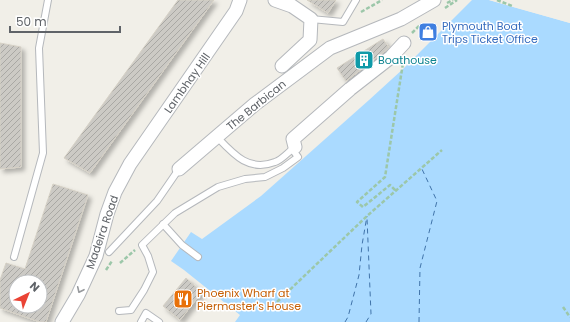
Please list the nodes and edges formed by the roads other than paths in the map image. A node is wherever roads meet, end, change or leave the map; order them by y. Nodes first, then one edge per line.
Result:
1 (48, 0) edge
2 (240, 0) edge
3 (275, 0) edge
4 (356, 0) edge
5 (437, 6) edge
6 (311, 19) junction
7 (404, 43) road end
8 (282, 66) dead end
9 (217, 137) junction
10 (294, 148) junction
11 (130, 164) joint
12 (179, 169) joint
13 (163, 224) junction
14 (109, 252) dead end
15 (14, 257) dead end
16 (198, 257) dead end
17 (119, 310) dead end
18 (62, 322) edge
19 (141, 322) edge
20 (159, 322) edge

1 - 15 lane
2 - 11 street, Lambhay Hill
3 - 6 street
4 - 6 lane
5 - 9 street, The Barbican
6 - 8 street
7 - 10 street
9 - 10 lane
9 - 12 street, The Barbican
10 - 13 lane
11 -> 18 street, Madeira Road
12 - 14 lane, The Barbican
13 - 16 lane
13 - 17 lane
19 - 20 lane

